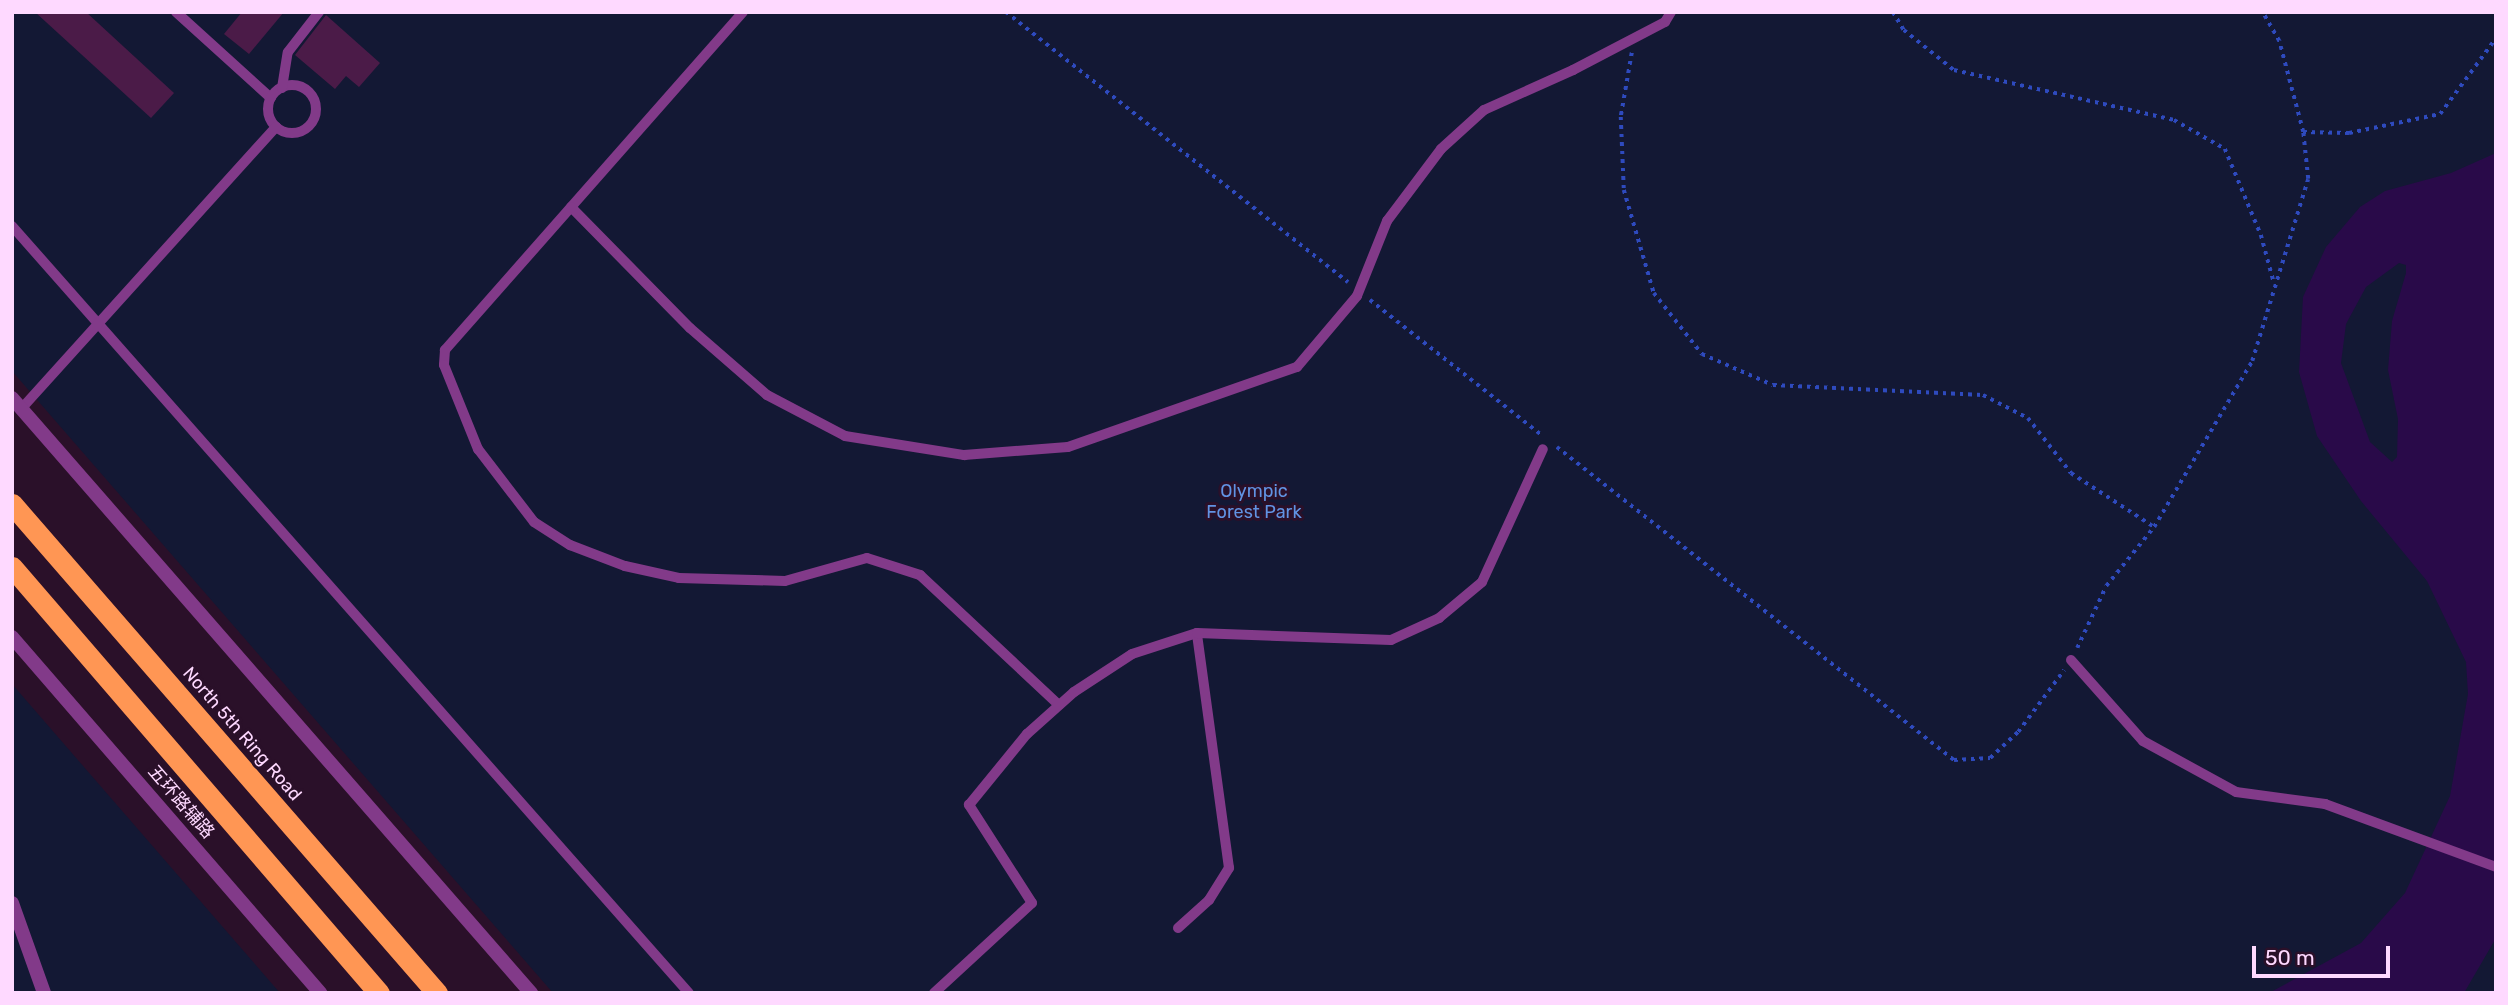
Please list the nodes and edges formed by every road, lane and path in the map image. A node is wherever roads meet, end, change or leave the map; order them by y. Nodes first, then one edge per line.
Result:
1 (176, 12) edge
2 (319, 12) edge
3 (743, 12) edge
4 (1006, 12) edge
5 (1671, 12) edge
6 (1894, 12) edge
7 (2262, 12) edge
8 (1635, 37) junction
9 (2496, 38) edge
10 (282, 88) junction
11 (271, 98) junction
12 (276, 127) junction
13 (2303, 132) junction
14 (571, 207) junction
15 (12, 226) edge
16 (2275, 286) junction
17 (1359, 291) junction
18 (99, 326) junction
19 (17, 403) edge
20 (1543, 449) dead end
21 (12, 504) edge
22 (2154, 527) junction
23 (12, 567) edge
24 (1197, 634) junction
25 (12, 637) edge
26 (2071, 660) junction
27 (1059, 705) junction
28 (2496, 867) edge
29 (12, 903) edge
30 (1178, 928) dead end
31 (395, 945) junction
32 (44, 993) edge
33 (320, 993) edge
34 (379, 993) edge
35 (437, 993) edge
36 (444, 993) edge
37 (531, 993) edge
38 (688, 993) edge
39 (933, 993) edge

1 - 11 lane
2 - 10 lane
3 - 14 lane
4 - 17 path
5 - 8 lane
6 - 16 path
7 - 13 path
8 - 17 lane
8 - 22 path
9 - 13 path
10 - 11 lane
10 - 12 lane
11 - 12 lane
12 - 18 lane
13 - 16 path
14 - 17 lane
14 - 27 lane
15 - 18 lane
16 - 22 path
17 - 26 path
18 - 19 lane
18 - 38 lane
19 - 37 street
20 - 24 lane
21 - 31 highway, North 5th Ring Road
22 - 26 path
23 - 34 highway
24 - 27 lane
24 - 30 lane
25 - 33 street, 五环路辅路
26 - 28 lane
27 - 39 lane
29 - 32 street
31 - 35 highway, North 5th Ring Road
31 - 36 highway

